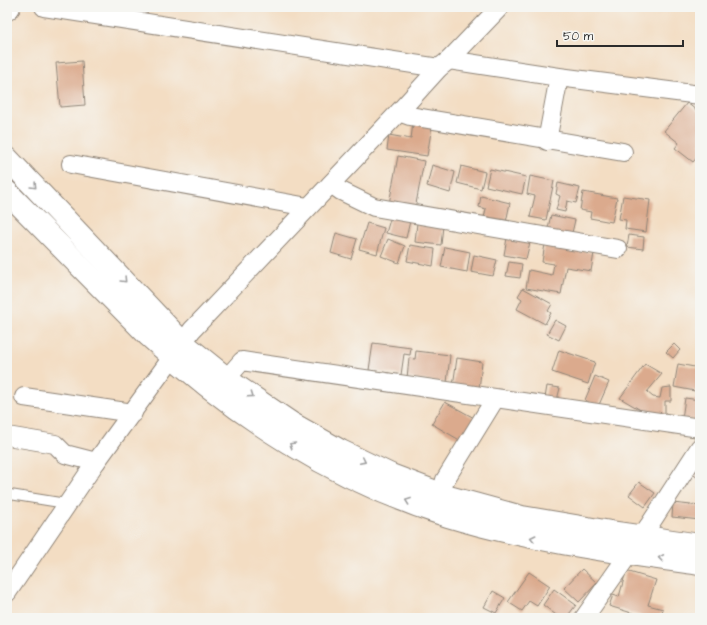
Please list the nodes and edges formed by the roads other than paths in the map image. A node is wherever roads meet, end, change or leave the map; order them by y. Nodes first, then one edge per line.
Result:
1 (9, 7) edge
2 (44, 7) edge
3 (500, 7) edge
4 (7, 9) edge
5 (451, 63) junction
6 (559, 77) junction
7 (700, 95) edge
8 (404, 114) junction
9 (547, 140) junction
10 (623, 152) dead end
11 (7, 158) edge
12 (71, 164) dead end
13 (335, 187) junction
14 (7, 192) edge
15 (308, 207) junction
16 (618, 250) dead end
17 (178, 350) junction
18 (227, 378) junction
19 (24, 397) dead end
20 (495, 398) junction
21 (133, 413) junction
22 (700, 428) edge
23 (7, 436) edge
24 (700, 447) edge
25 (96, 462) junction
26 (7, 494) edge
27 (440, 494) junction
28 (69, 504) junction
29 (641, 536) junction
30 (700, 545) edge
31 (628, 554) junction
32 (700, 564) edge
33 (7, 593) edge
34 (584, 618) edge

1 - 4 street
2 - 5 street
3 - 5 street
5 - 6 street
5 - 8 street
6 - 7 street
6 - 9 street
8 - 9 street
8 - 13 street
9 - 10 street
11 -> 17 street
12 - 15 street
13 - 15 street
13 - 16 street
14 - 17 street
15 - 17 street
17 - 18 street
17 - 21 street
31 -> 17 street
18 - 20 street
18 -> 27 street
19 - 21 street
20 - 22 street
20 - 27 street
21 - 25 street
23 - 25 street
24 - 29 street
25 - 28 street
26 - 28 lane
27 - 29 street
28 - 33 street
29 - 30 street
29 - 31 street
32 -> 31 street
31 - 34 street

